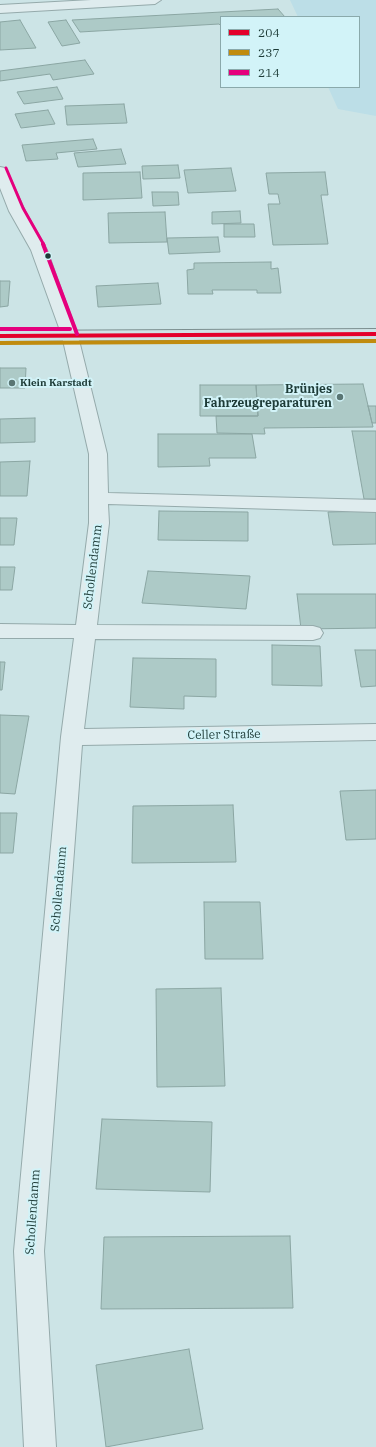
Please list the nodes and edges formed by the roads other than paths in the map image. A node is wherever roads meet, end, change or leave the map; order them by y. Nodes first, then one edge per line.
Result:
1 (155, 0) edge
2 (0, 9) edge
3 (0, 171) edge
4 (376, 334) edge
5 (0, 336) edge
6 (70, 336) junction
7 (98, 498) junction
8 (376, 506) edge
9 (86, 630) junction
10 (0, 631) edge
11 (313, 633) dead end
12 (376, 732) edge
13 (72, 737) junction
14 (40, 1447) edge

1 - 2 street
3 - 6 street, Schollendamm
4 - 6 main road
5 - 6 main road
6 - 7 street, Schollendamm
7 - 8 street
7 - 9 street, Schollendamm
9 - 10 street
9 - 11 street
9 - 13 street, Schollendamm
12 - 13 street, Celler Straße
13 - 14 street, Schollendamm

